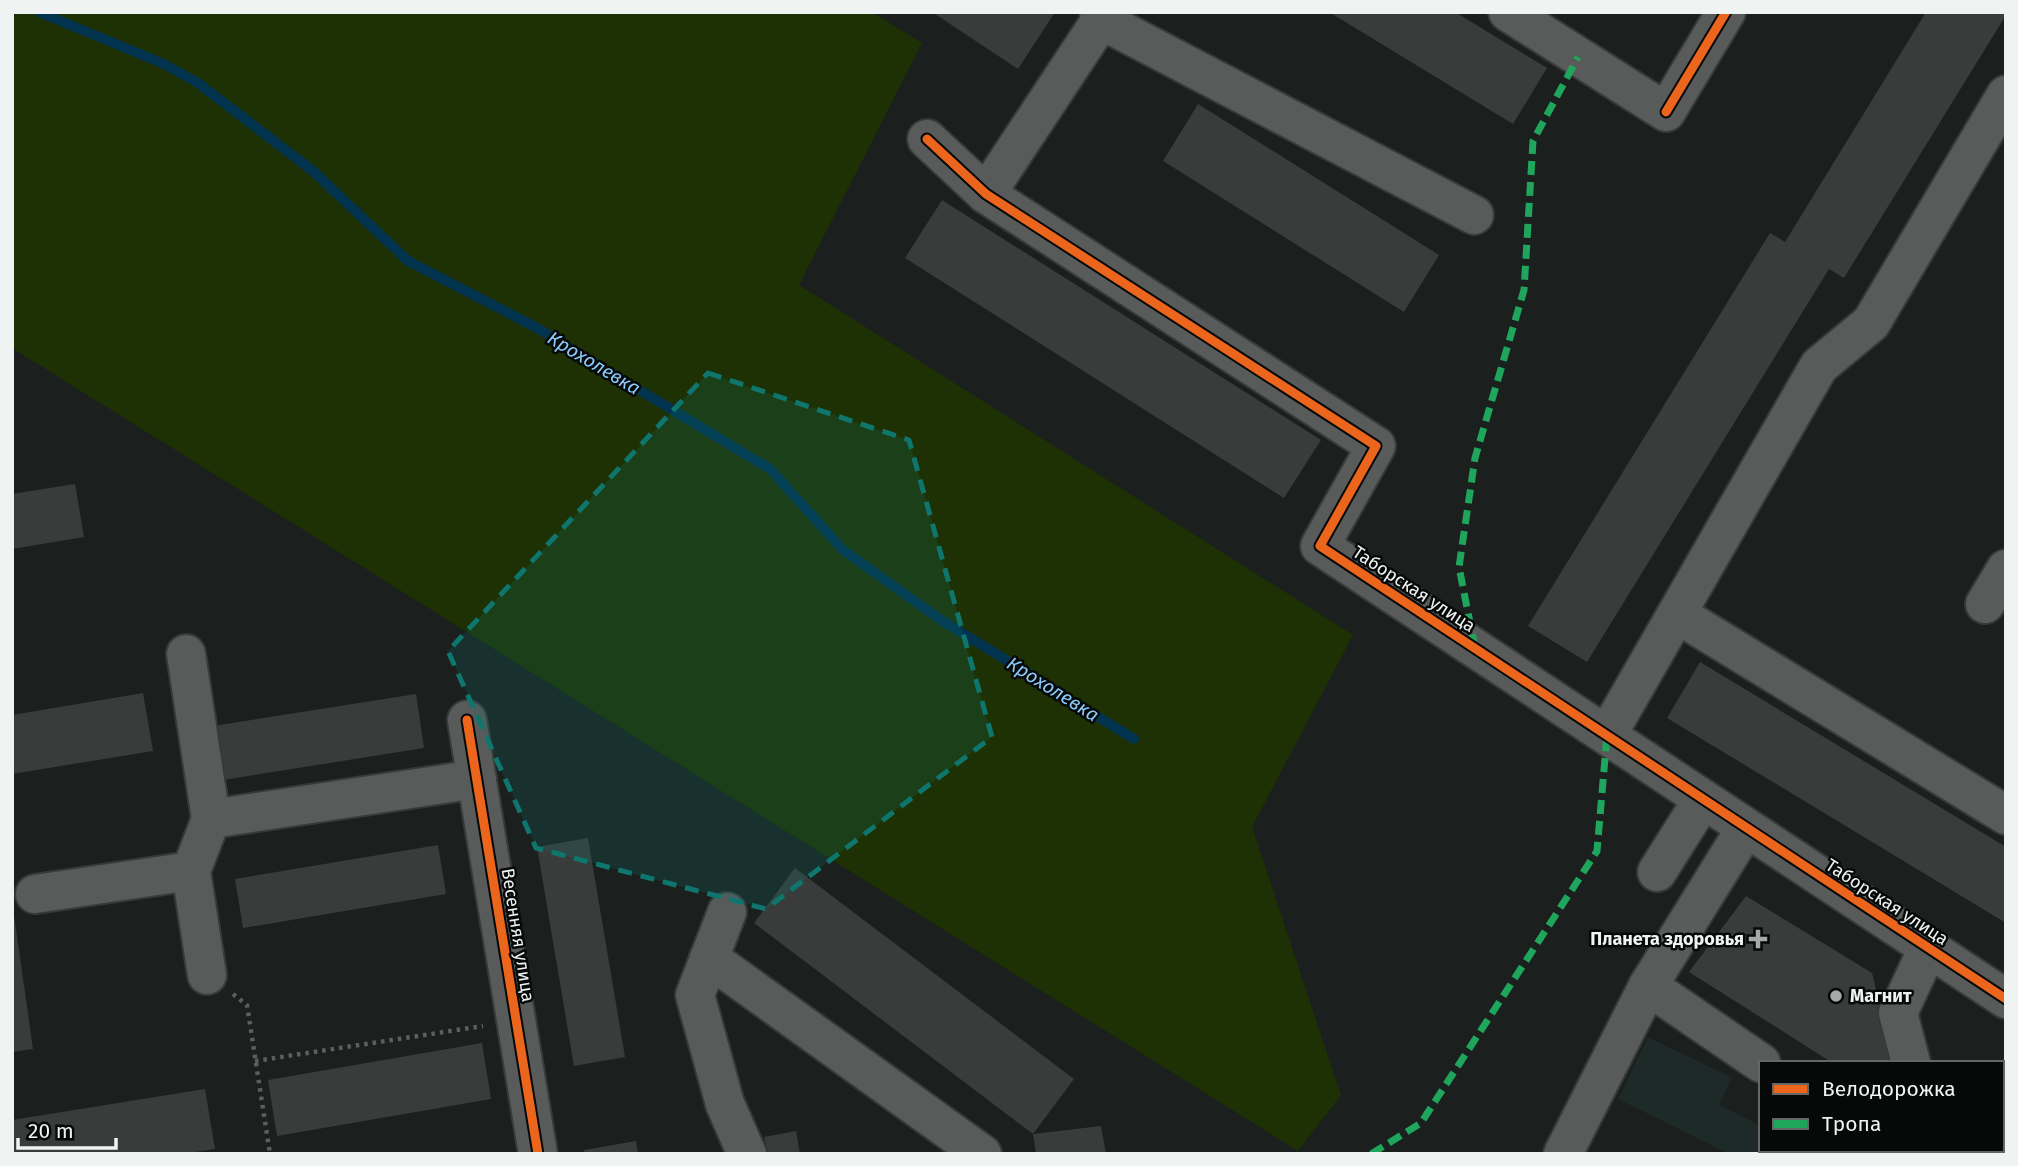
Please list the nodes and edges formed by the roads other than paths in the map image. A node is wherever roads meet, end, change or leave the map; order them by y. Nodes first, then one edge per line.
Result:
1 (1508, 12) edge
2 (1726, 12) edge
3 (1100, 16) edge
4 (2006, 95) edge
5 (927, 139) dead end
6 (986, 194) junction
7 (1474, 215) dead end
8 (2006, 569) edge
9 (1985, 604) dead end
10 (1677, 614) junction
11 (186, 654) dead end
12 (467, 720) dead end
13 (1607, 735) junction
14 (477, 779) junction
15 (1703, 799) junction
16 (2006, 816) edge
17 (211, 819) junction
18 (1746, 828) junction
19 (191, 871) junction
20 (1657, 872) dead end
21 (35, 894) dead end
22 (727, 912) dead end
23 (1928, 948) junction
24 (709, 958) junction
25 (207, 975) road end
26 (1648, 986) junction
27 (2006, 999) edge
28 (1910, 1061) edge
29 (1759, 1062) edge
30 (538, 1154) edge
31 (747, 1154) edge
32 (982, 1154) edge
33 (1563, 1154) edge

1 - 2 street
3 - 6 street
3 - 7 street
4 - 10 street
5 - 6 street, Таборская улица
6 - 13 street, Таборская улица
8 - 9 street
10 - 13 street
10 - 16 street
11 - 17 street
12 - 14 street, Весенняя улица
13 - 15 street, Таборская улица
14 - 17 street
14 - 30 street, Весенняя улица
15 - 18 street, Таборская улица
15 - 20 street
17 - 19 street
18 - 23 street, Таборская улица
18 - 26 street
19 - 21 street
19 - 25 street
22 - 24 street
23 - 27 street, Таборская улица
23 - 28 street
24 - 31 street
24 - 32 street
26 - 29 street
26 - 33 street

